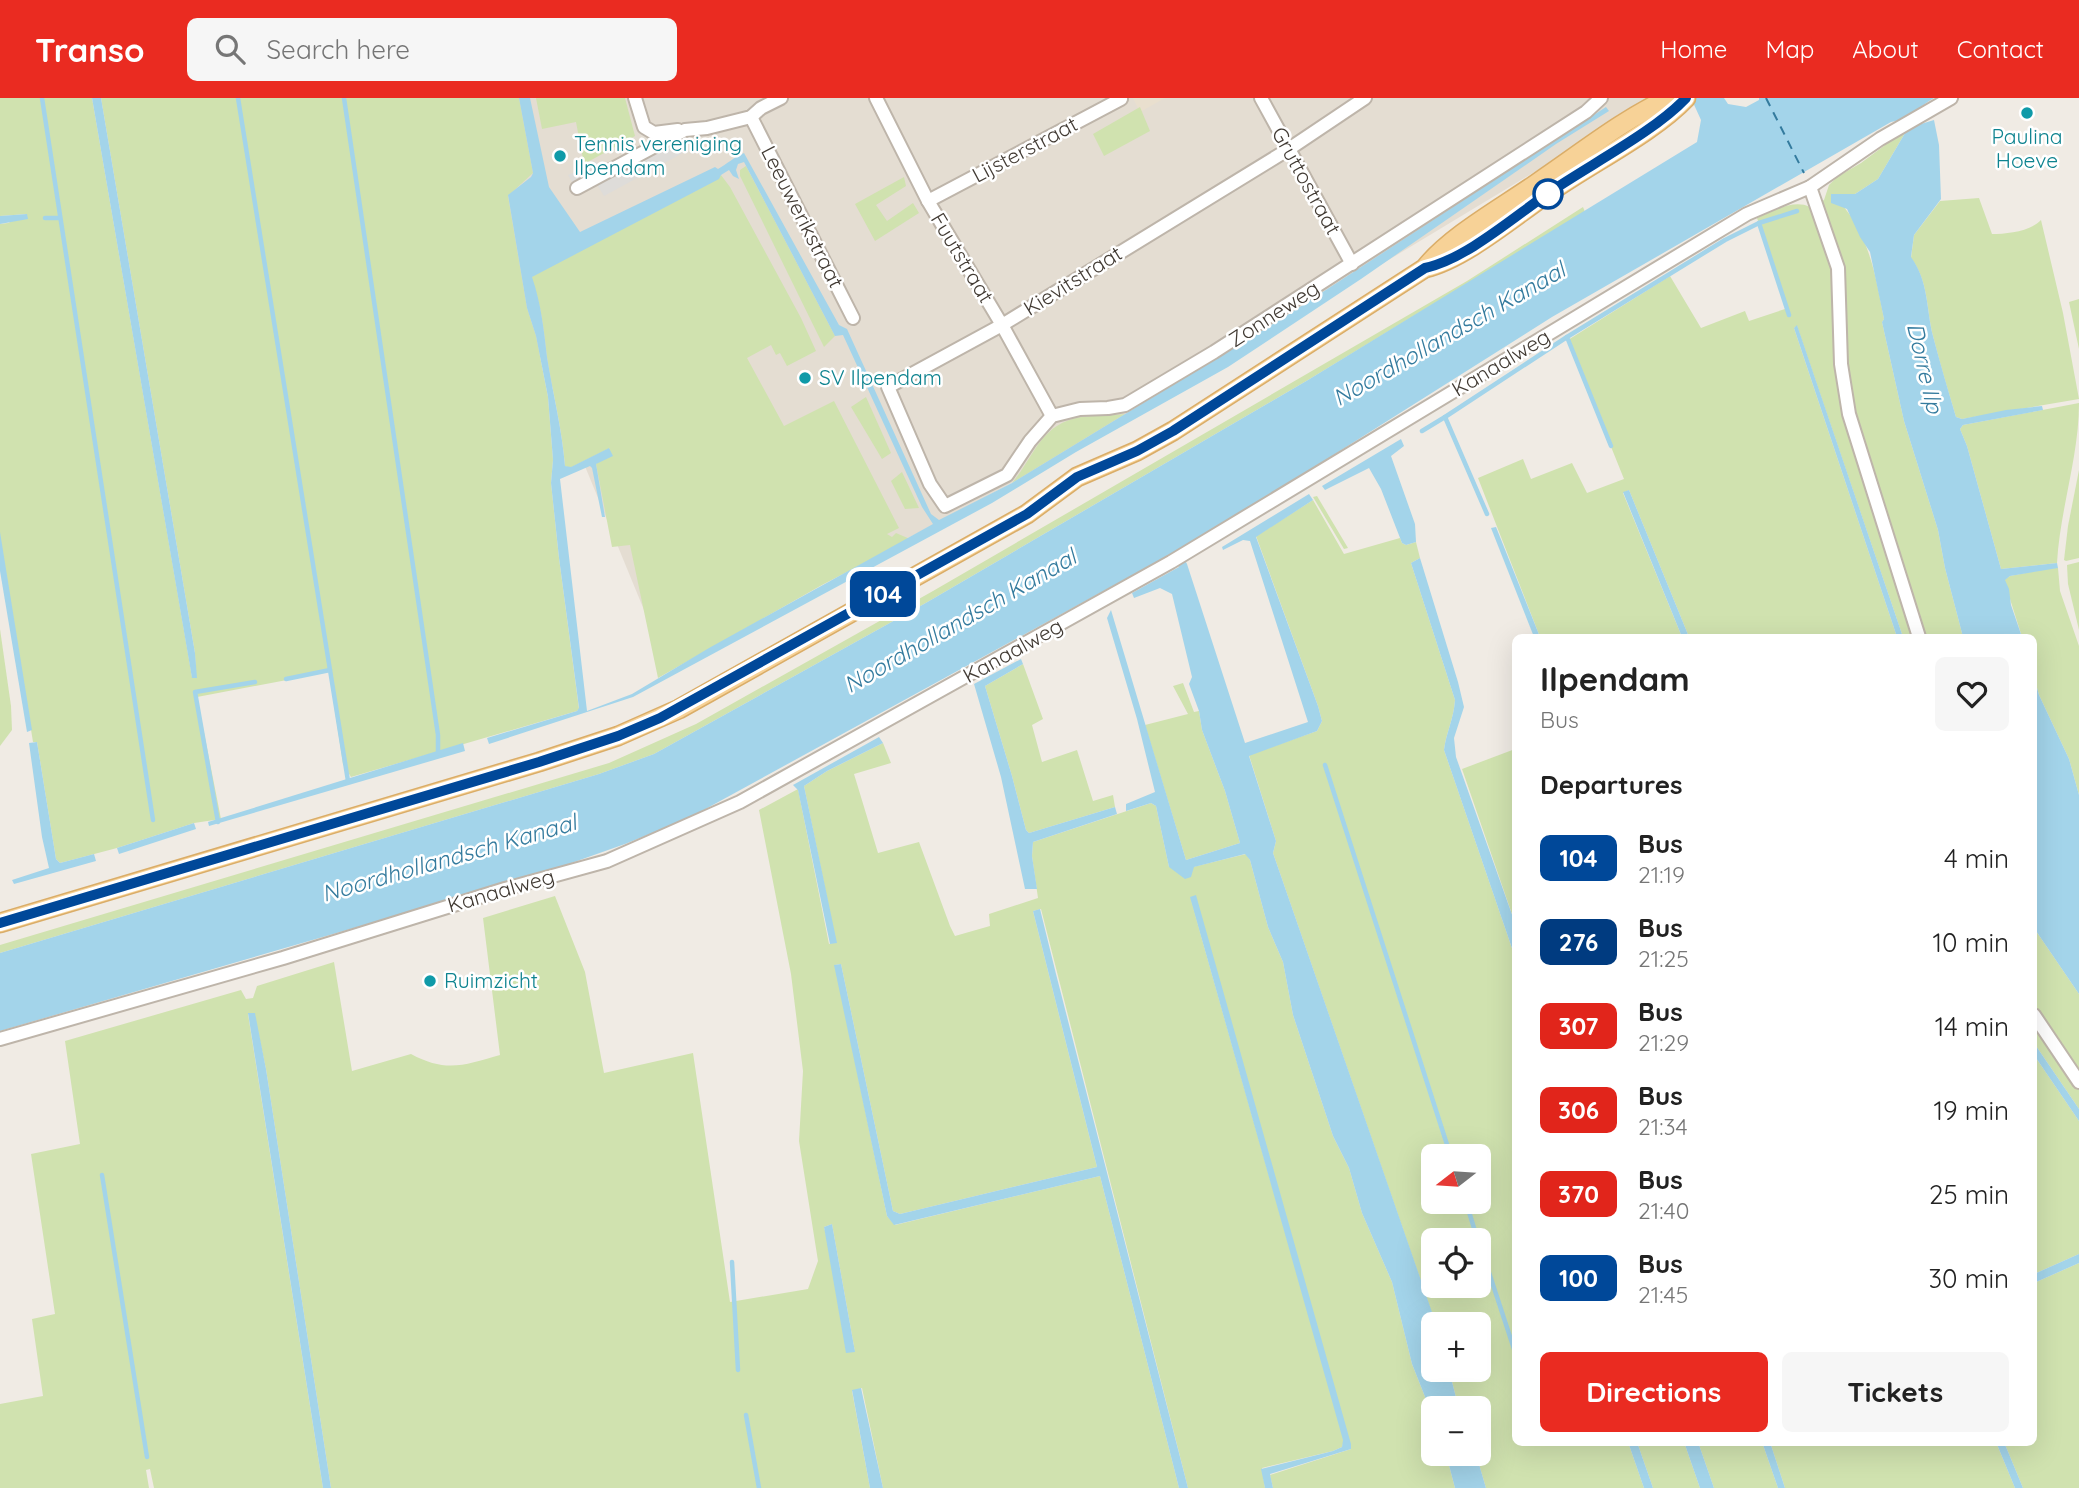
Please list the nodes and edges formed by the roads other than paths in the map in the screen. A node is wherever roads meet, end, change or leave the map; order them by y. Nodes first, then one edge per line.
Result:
1 (635, 98) edge
2 (781, 98) edge
3 (876, 98) edge
4 (1261, 98) edge
5 (1365, 98) edge
6 (1601, 98) edge
7 (1951, 98) edge
8 (1121, 99) edge
9 (1664, 101) edge
10 (751, 117) junction
11 (685, 130) junction
12 (1289, 149) junction
13 (1810, 187) junction
14 (577, 188) dead end
15 (928, 201) junction
16 (1352, 264) junction
17 (853, 318) dead end
18 (1002, 326) junction
19 (1052, 416) junction
20 (1918, 634) edge
21 (0, 923) edge
22 (2037, 1019) edge
23 (0, 1039) edge
24 (2079, 1082) edge

1 - 11 street
2 - 10 street
3 - 15 street, Fuutstraat
4 - 12 street, Gruttostraat
5 - 12 street, Kievitstraat
6 - 16 street, Zonneweg
7 - 13 street, Kanaalweg
8 - 15 street, Lijsterstraat
9 - 21 main road
10 - 11 street
10 - 17 street, Leeuwerikstraat
11 - 14 street
12 - 16 street, Gruttostraat
12 - 18 street, Kievitstraat
13 - 20 street
13 - 23 street, Kanaalweg
15 - 18 street, Fuutstraat
16 - 19 street, Zonneweg
18 - 19 street, Fuutstraat
18 - 19 street, Kievitstraat
22 - 24 street

